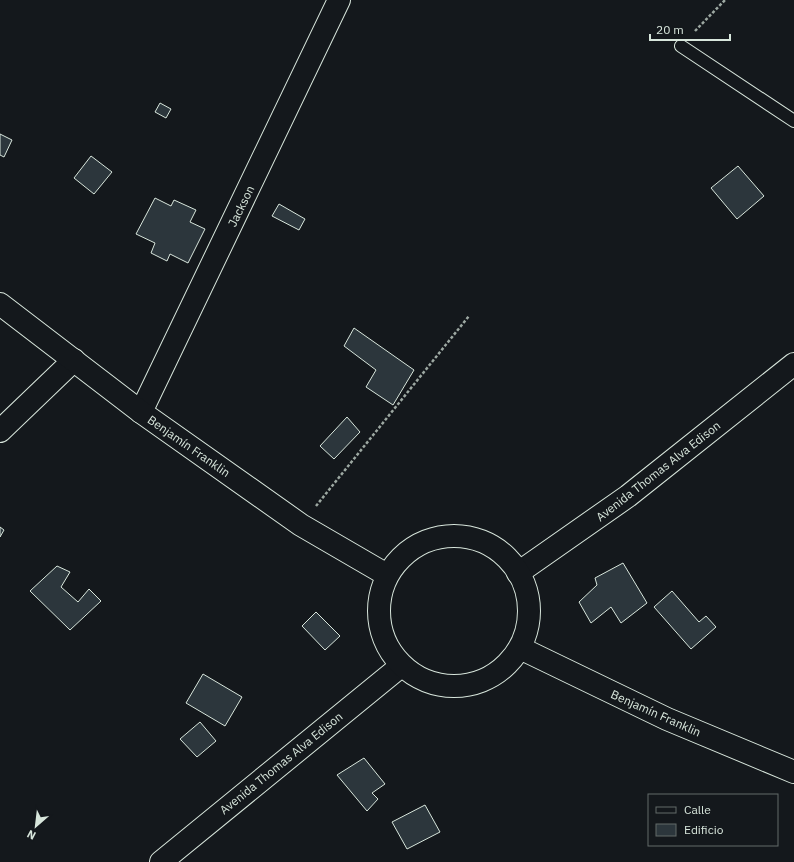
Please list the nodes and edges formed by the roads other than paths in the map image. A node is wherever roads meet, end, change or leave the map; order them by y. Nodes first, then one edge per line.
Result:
1 (339, 0) edge
2 (681, 46) road end
3 (794, 121) edge
4 (0, 304) edge
5 (74, 360) junction
6 (794, 364) edge
7 (141, 412) junction
8 (0, 431) edge
9 (518, 573) junction
10 (387, 575) junction
11 (520, 648) junction
12 (401, 666) junction
13 (794, 772) edge
14 (161, 862) edge

1 - 7 street, Jackson
2 - 3 lane
4 - 5 street, Benjamín Franklin
5 - 7 street, Benjamín Franklin
5 - 8 street
6 - 9 street, Avenida Thomas Alva Edison
7 - 10 street, Benjamín Franklin
9 - 10 street
9 - 11 street
10 - 12 street
11 - 12 street
11 - 13 street, Benjamín Franklin
12 - 14 street, Avenida Thomas Alva Edison

